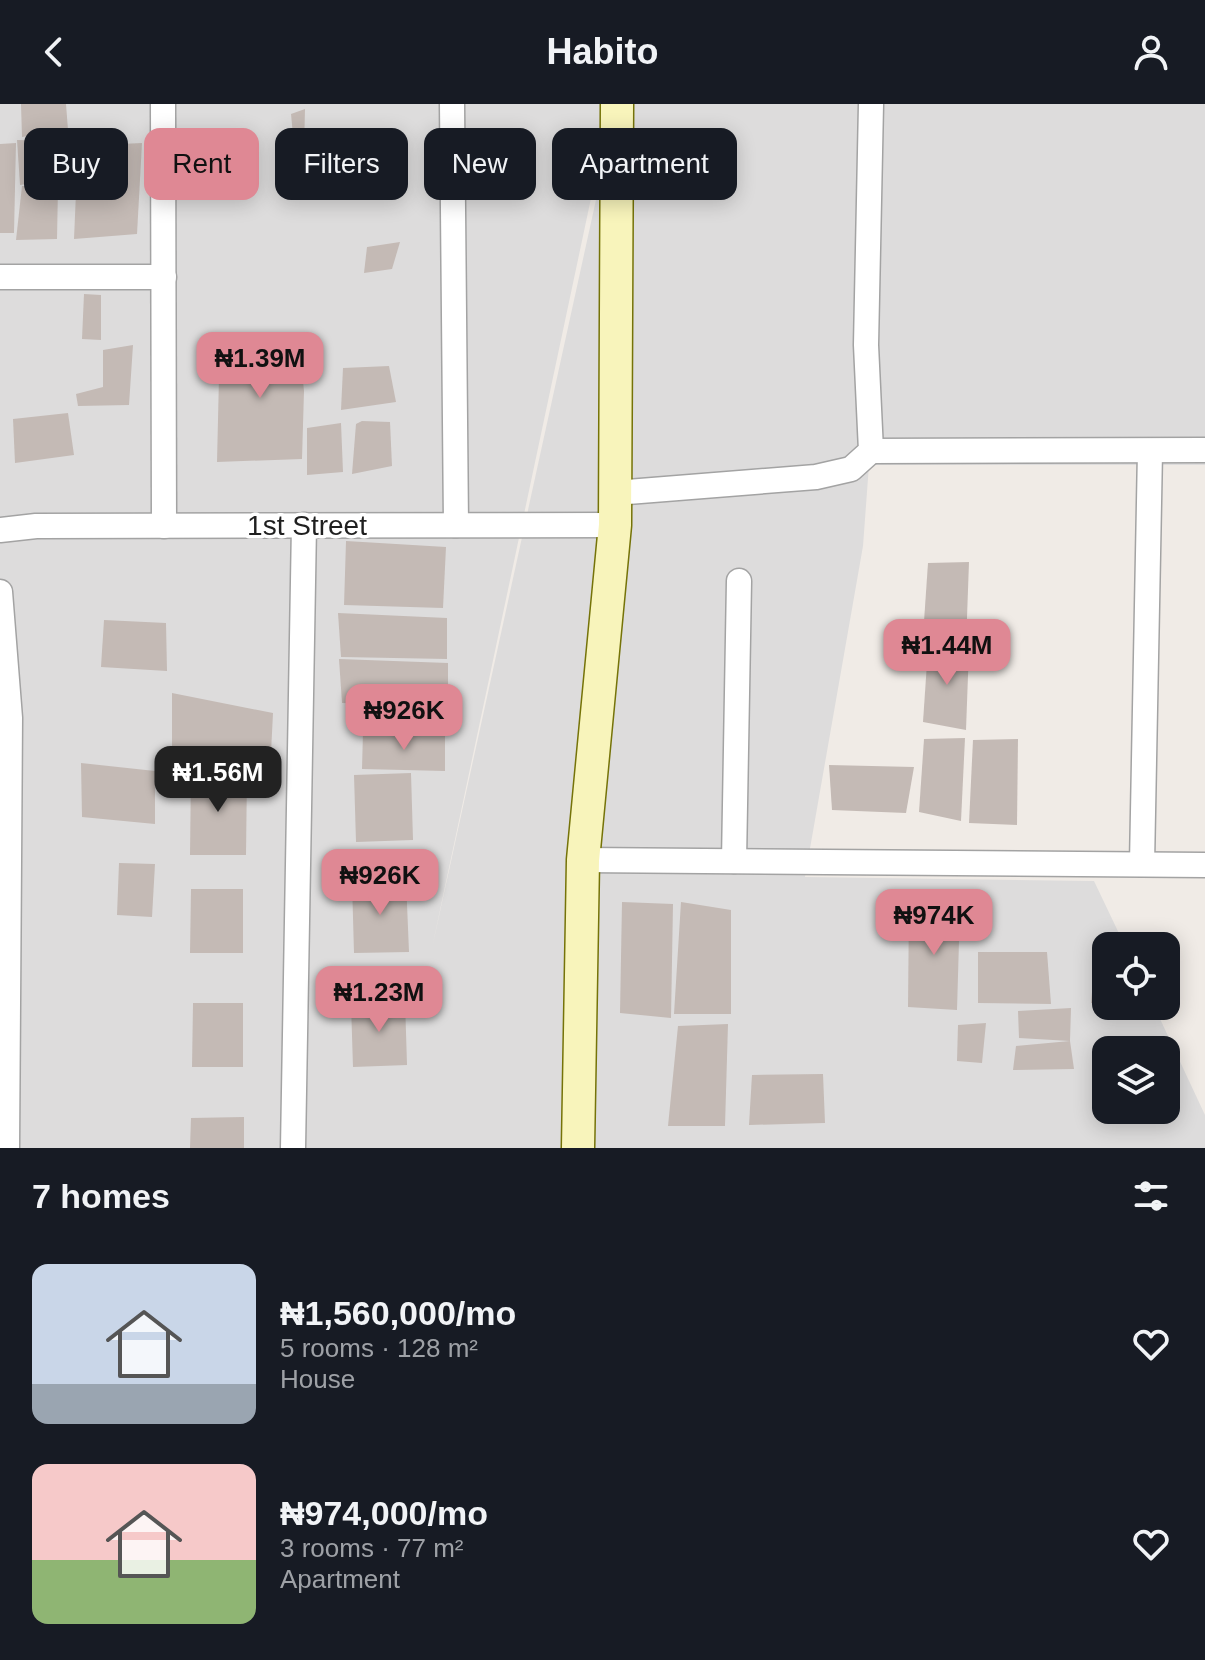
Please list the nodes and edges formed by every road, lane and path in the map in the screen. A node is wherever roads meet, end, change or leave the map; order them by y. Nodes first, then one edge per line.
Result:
1 (163, 104) edge
2 (452, 104) edge
3 (617, 104) edge
4 (871, 104) edge
5 (0, 277) edge
6 (164, 277) junction
7 (1205, 450) edge
8 (871, 451) junction
9 (1150, 451) junction
10 (615, 493) junction
11 (304, 525) junction
12 (456, 525) junction
13 (615, 525) junction
14 (164, 526) junction
15 (0, 530) edge
16 (739, 581) dead end
17 (0, 592) edge
18 (5, 718) edge
19 (583, 860) junction
20 (734, 861) junction
21 (1142, 864) junction
22 (1205, 865) edge
23 (4, 880) edge
24 (7, 1148) edge
25 (293, 1148) edge
26 (578, 1148) edge

1 - 6 street
2 - 12 street
3 - 10 street
4 - 8 street
5 - 6 street
6 - 14 street
7 - 9 street
8 - 9 street
8 - 10 street
9 - 21 street
10 - 13 street
11 - 12 street, 1st Street
11 - 14 street, 1st Street
11 - 25 street
12 - 13 street, 1st Street
13 - 19 street
14 - 15 street, 1st Street
16 - 20 street
17 - 18 street
18 - 23 street
19 - 20 street
19 - 26 street
20 - 21 street
21 - 22 street
23 - 24 street

